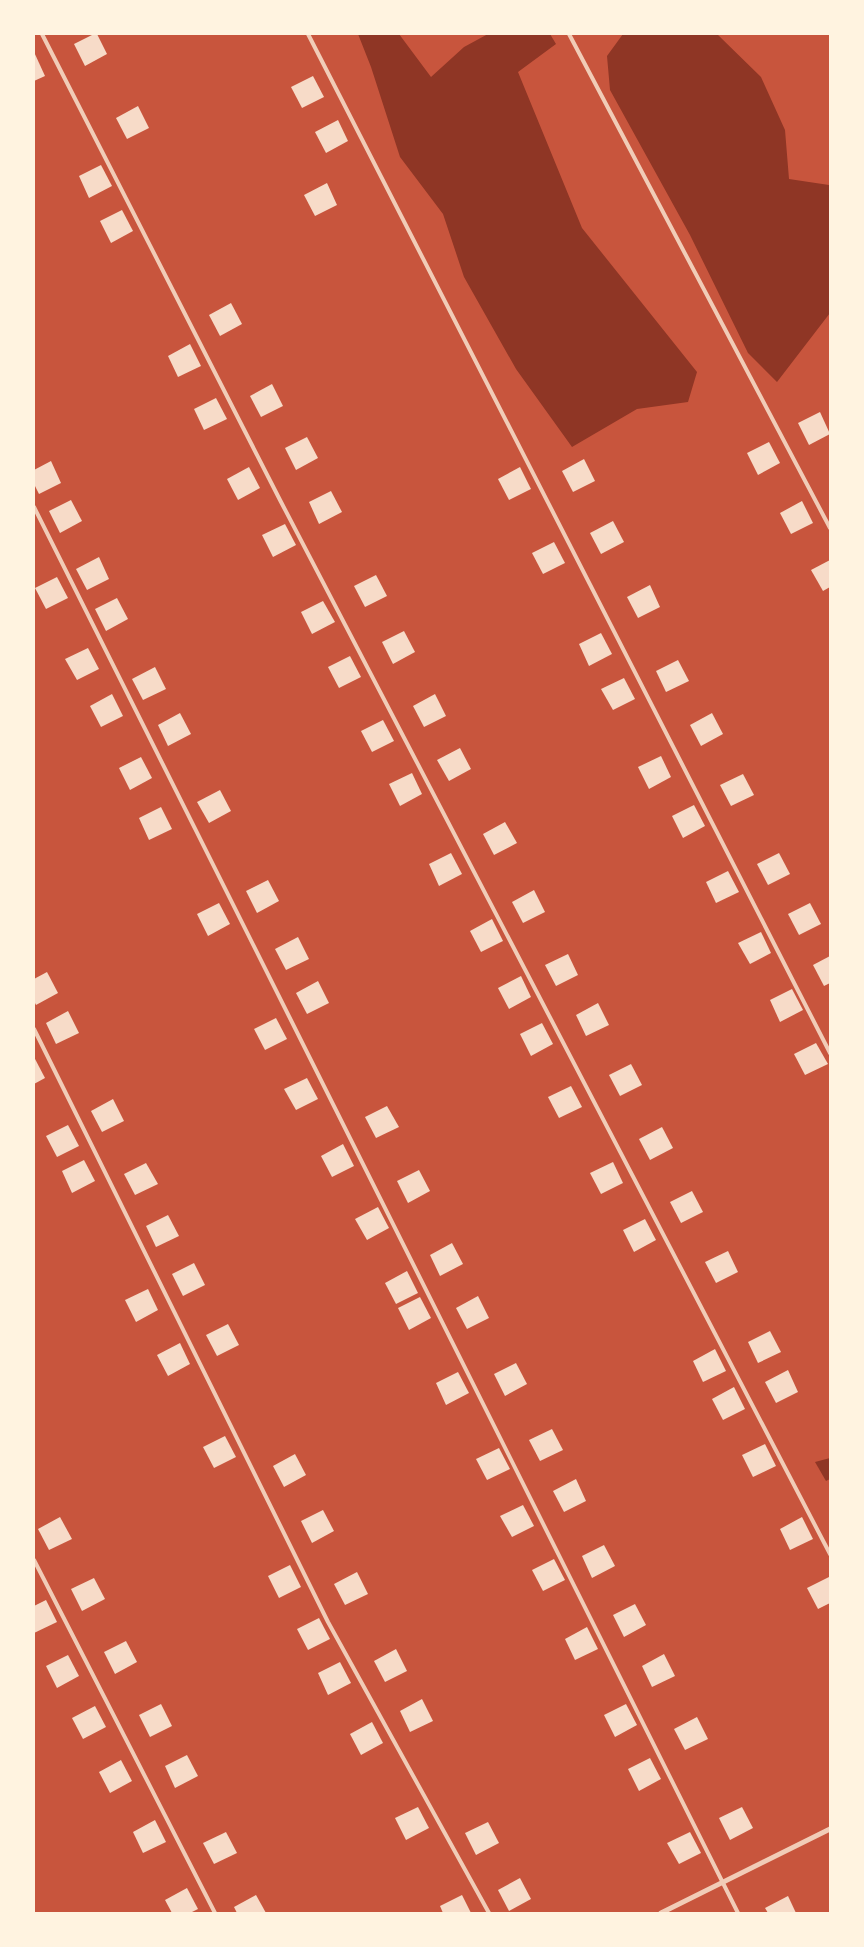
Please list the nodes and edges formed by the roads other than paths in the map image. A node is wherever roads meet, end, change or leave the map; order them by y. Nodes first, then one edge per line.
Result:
1 (42, 34) edge
2 (308, 34) edge
3 (570, 34) edge
4 (34, 507) edge
5 (830, 528) edge
6 (34, 1029) edge
7 (830, 1053) edge
8 (830, 1554) edge
9 (34, 1560) edge
10 (830, 1829) edge
11 (723, 1882) junction
12 (216, 1913) edge
13 (489, 1913) edge
14 (661, 1913) edge
15 (738, 1913) edge

1 - 8 lane
2 - 7 lane
3 - 5 lane
4 - 11 lane
6 - 13 lane
9 - 12 lane
10 - 11 street
11 - 14 street
11 - 15 lane

